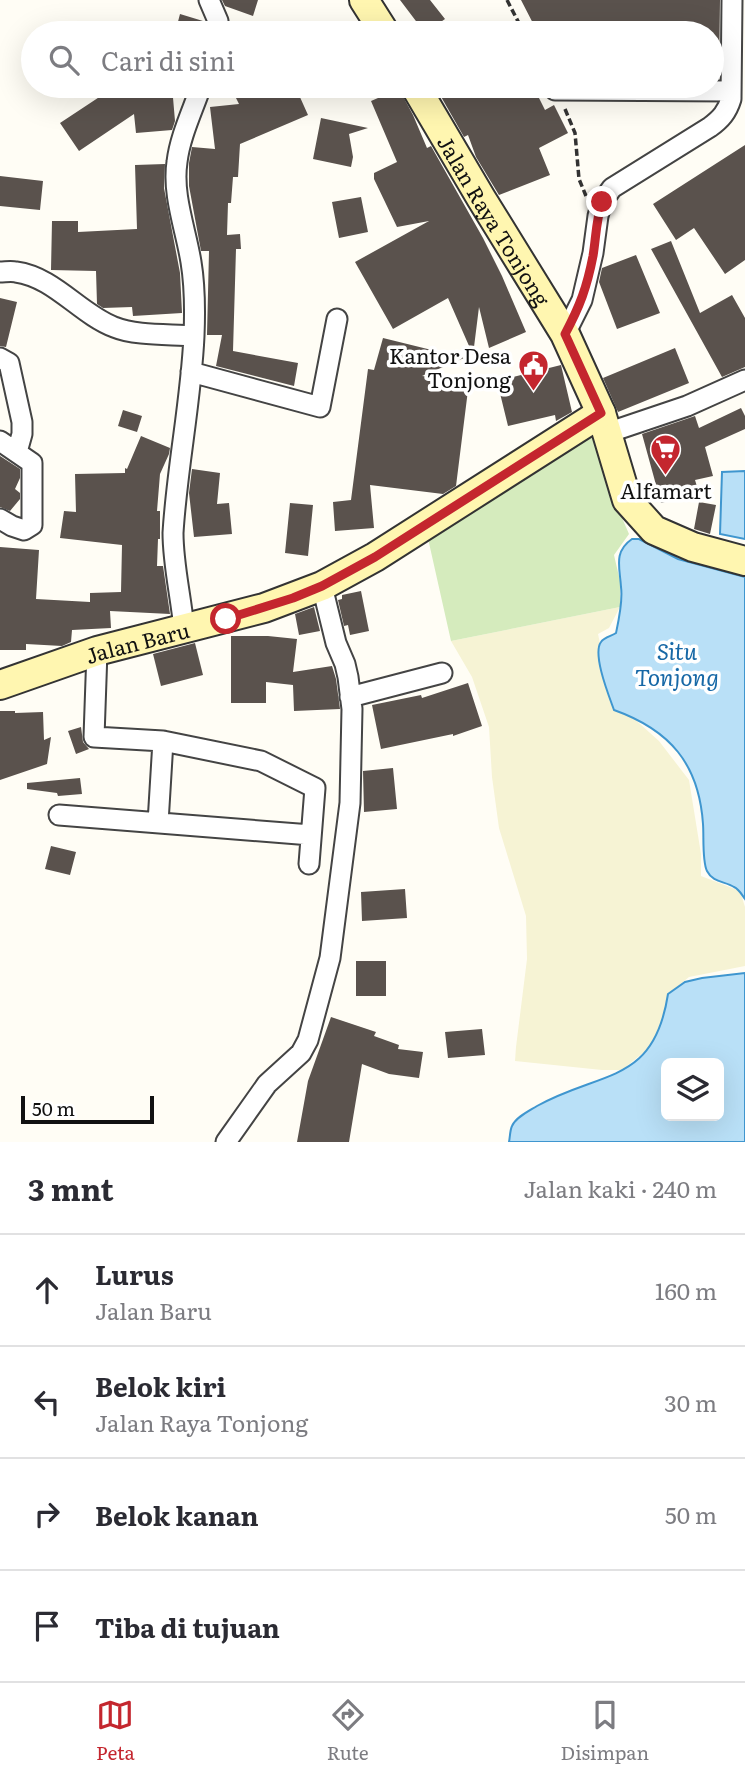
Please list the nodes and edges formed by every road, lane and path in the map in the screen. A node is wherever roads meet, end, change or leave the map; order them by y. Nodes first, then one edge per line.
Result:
1 (208, 0) edge
2 (364, 0) edge
3 (507, 0) edge
4 (732, 0) edge
5 (218, 21) edge
6 (377, 21) edge
7 (518, 21) edge
8 (724, 91) edge
9 (730, 91) junction
10 (197, 98) edge
11 (422, 98) edge
12 (559, 98) edge
13 (598, 216) junction
14 (0, 272) edge
15 (337, 319) dead end
16 (565, 334) junction
17 (194, 335) junction
18 (0, 358) edge
19 (191, 372) junction
20 (745, 380) edge
21 (604, 423) junction
22 (0, 441) edge
23 (17, 452) junction
24 (0, 519) edge
25 (745, 561) edge
26 (322, 586) junction
27 (184, 629) junction
28 (97, 652) junction
29 (442, 673) dead end
30 (0, 685) edge
31 (350, 697) junction
32 (163, 741) junction
33 (59, 815) dead end
34 (159, 823) junction
35 (311, 835) junction
36 (309, 864) dead end
37 (226, 1142) edge

1 - 5 street
2 - 6 main road
3 - 7 path
4 - 9 street
8 - 9 street
9 - 13 street
10 - 17 street
11 - 16 main road, Jalan Raya Tonjong
12 - 13 path
13 - 16 street
14 - 17 street
15 - 19 street
16 - 21 main road, Jalan Raya Tonjong
17 - 19 street
18 - 23 street
19 - 27 street
20 - 21 street
21 - 25 main road, Jalan Raya Tonjong
21 - 26 main road, Jalan Baru
22 - 23 street
23 - 24 street
26 - 27 main road, Jalan Baru
26 - 31 street
27 - 28 main road, Jalan Baru
28 - 30 main road, Jalan Baru
28 - 32 street
29 - 31 street
31 - 37 street
32 - 34 street
32 - 35 street
33 - 34 street
34 - 35 street
35 - 36 street

